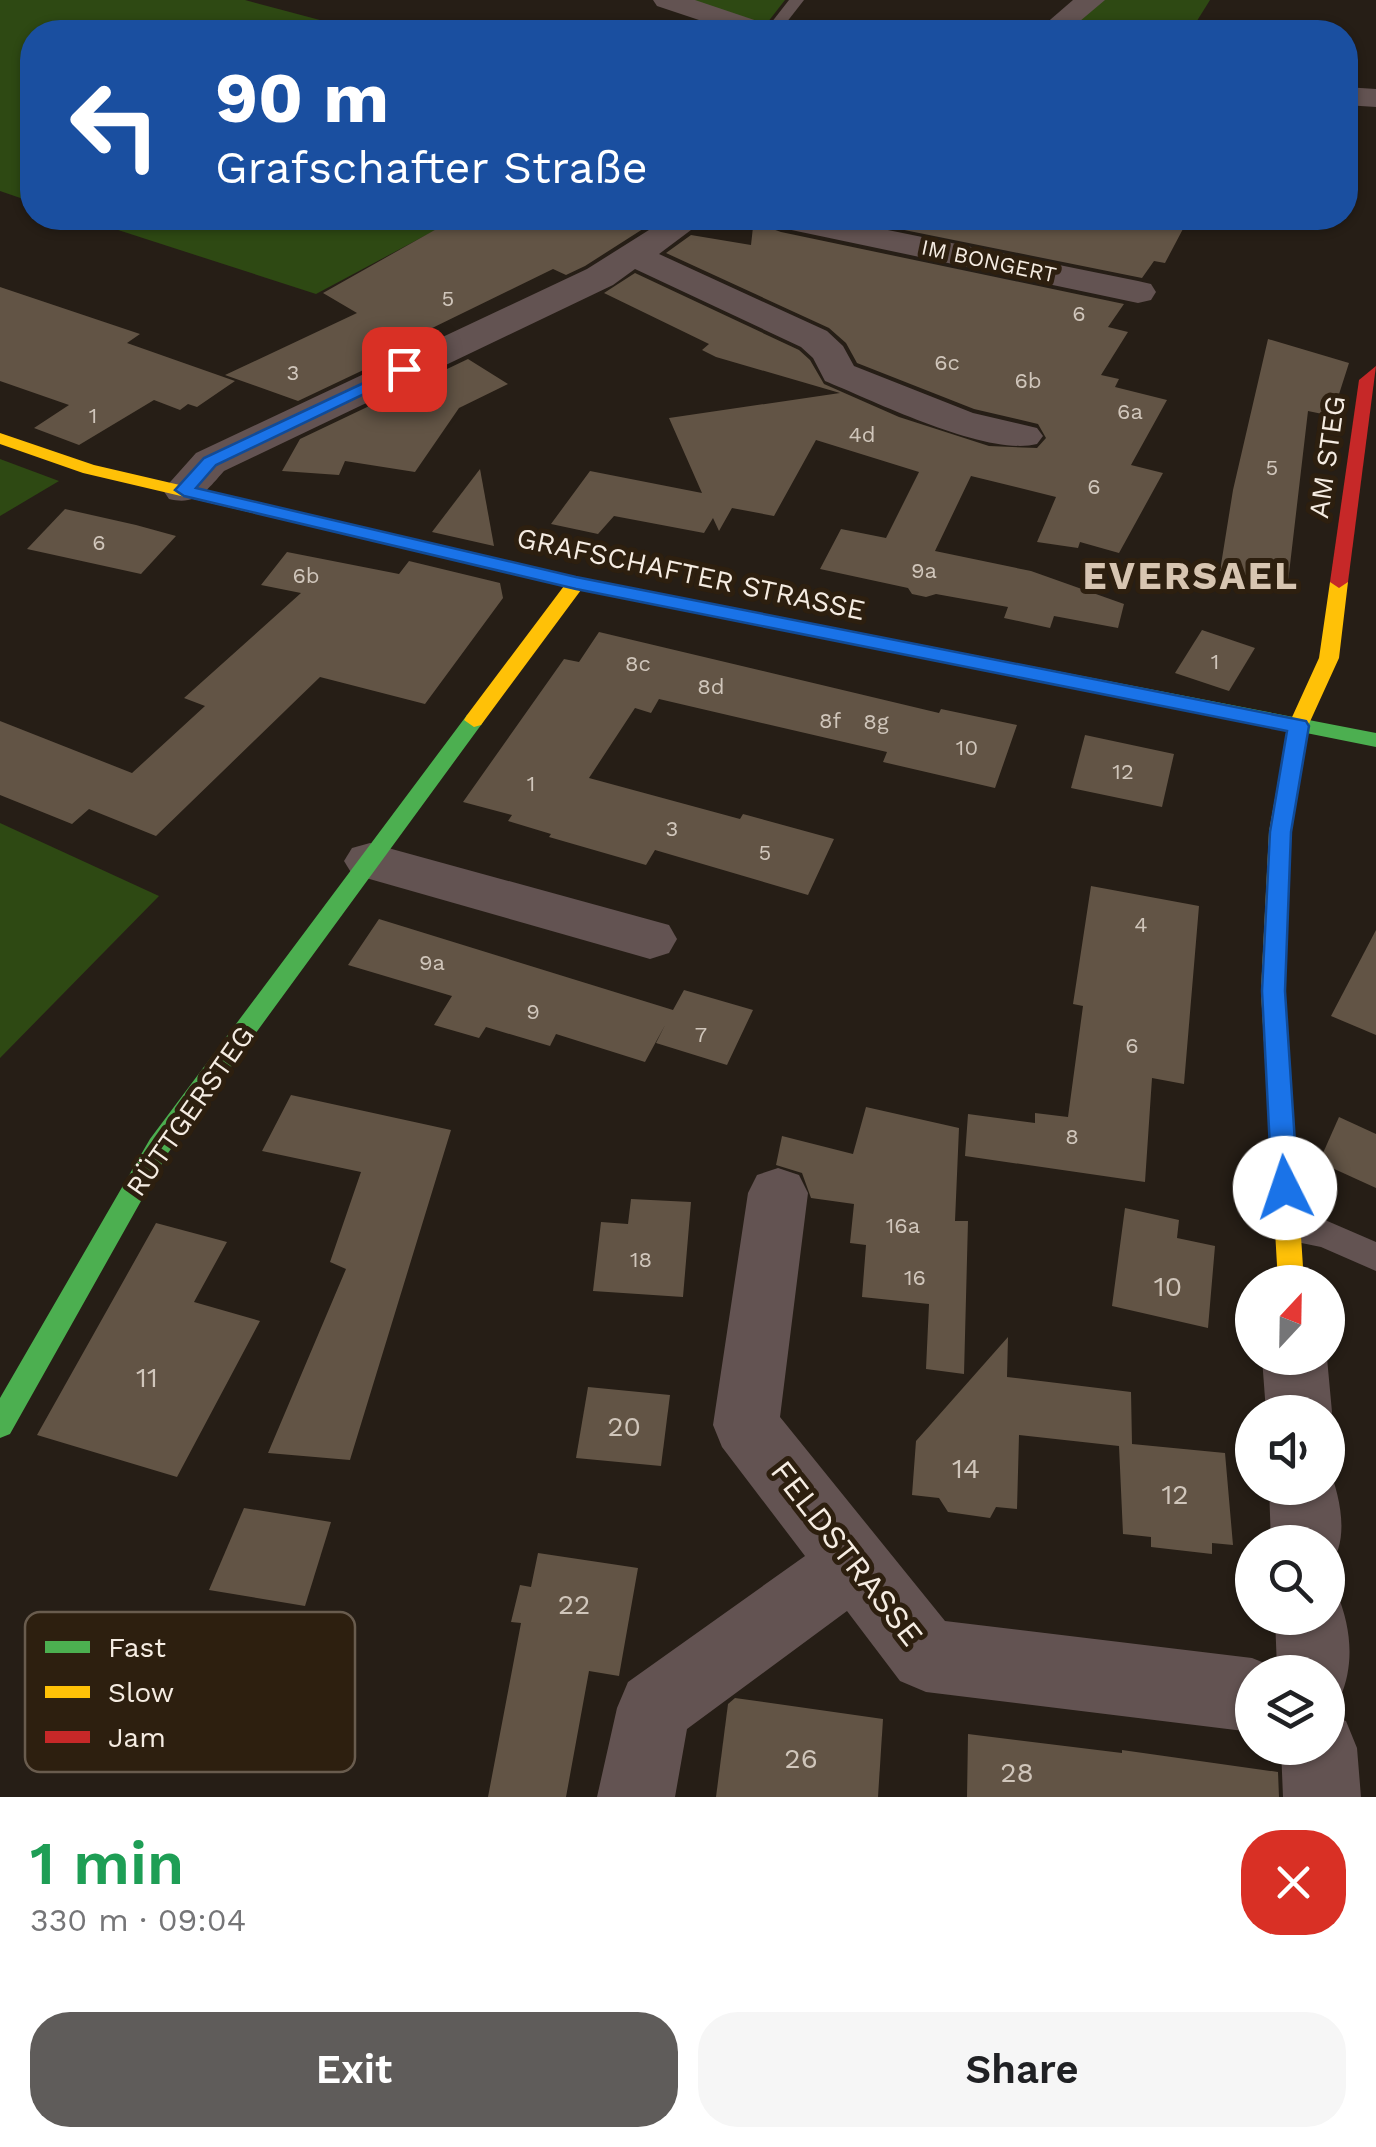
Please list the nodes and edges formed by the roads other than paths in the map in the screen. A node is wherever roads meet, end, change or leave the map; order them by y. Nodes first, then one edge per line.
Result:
1 (667, 0) edge
2 (798, 0) edge
3 (1091, 0) edge
4 (726, 20) edge
5 (781, 20) edge
6 (1065, 20) edge
7 (673, 230) edge
8 (840, 230) edge
9 (635, 256) junction
10 (1138, 292) dead end
11 (1376, 371) edge
12 (1023, 436) dead end
13 (0, 438) edge
14 (184, 490) junction
15 (576, 583) junction
16 (1298, 726) junction
17 (1376, 740) edge
18 (370, 861) junction
19 (650, 939) dead end
20 (778, 1193) dead end
21 (1288, 1228) junction
22 (1376, 1257) edge
23 (1290, 1265) edge
24 (0, 1426) edge
25 (854, 1563) junction
26 (1235, 1693) edge
27 (1319, 1765) edge
28 (636, 1797) edge
29 (1322, 1797) edge

1 - 4 street
2 - 5 lane
3 - 6 street
7 - 9 street
8 - 10 street, IM BONGERT
9 - 12 street
9 - 14 street
11 - 16 street, AM STEG
13 - 14 street, GRAFSCHAFTER STRASSE
14 - 15 street, GRAFSCHAFTER STRASSE
15 - 16 street, GRAFSCHAFTER STRASSE
15 - 18 street, RÜTTGERSTEG
16 - 17 street, GRAFSCHAFTER STRASSE
16 - 21 street
18 - 19 street
18 - 24 street, RÜTTGERSTEG
20 - 25 street, FELDSTRASSE
21 - 22 lane
21 - 23 street
25 - 26 street, FELDSTRASSE
25 - 28 street
27 - 29 street

